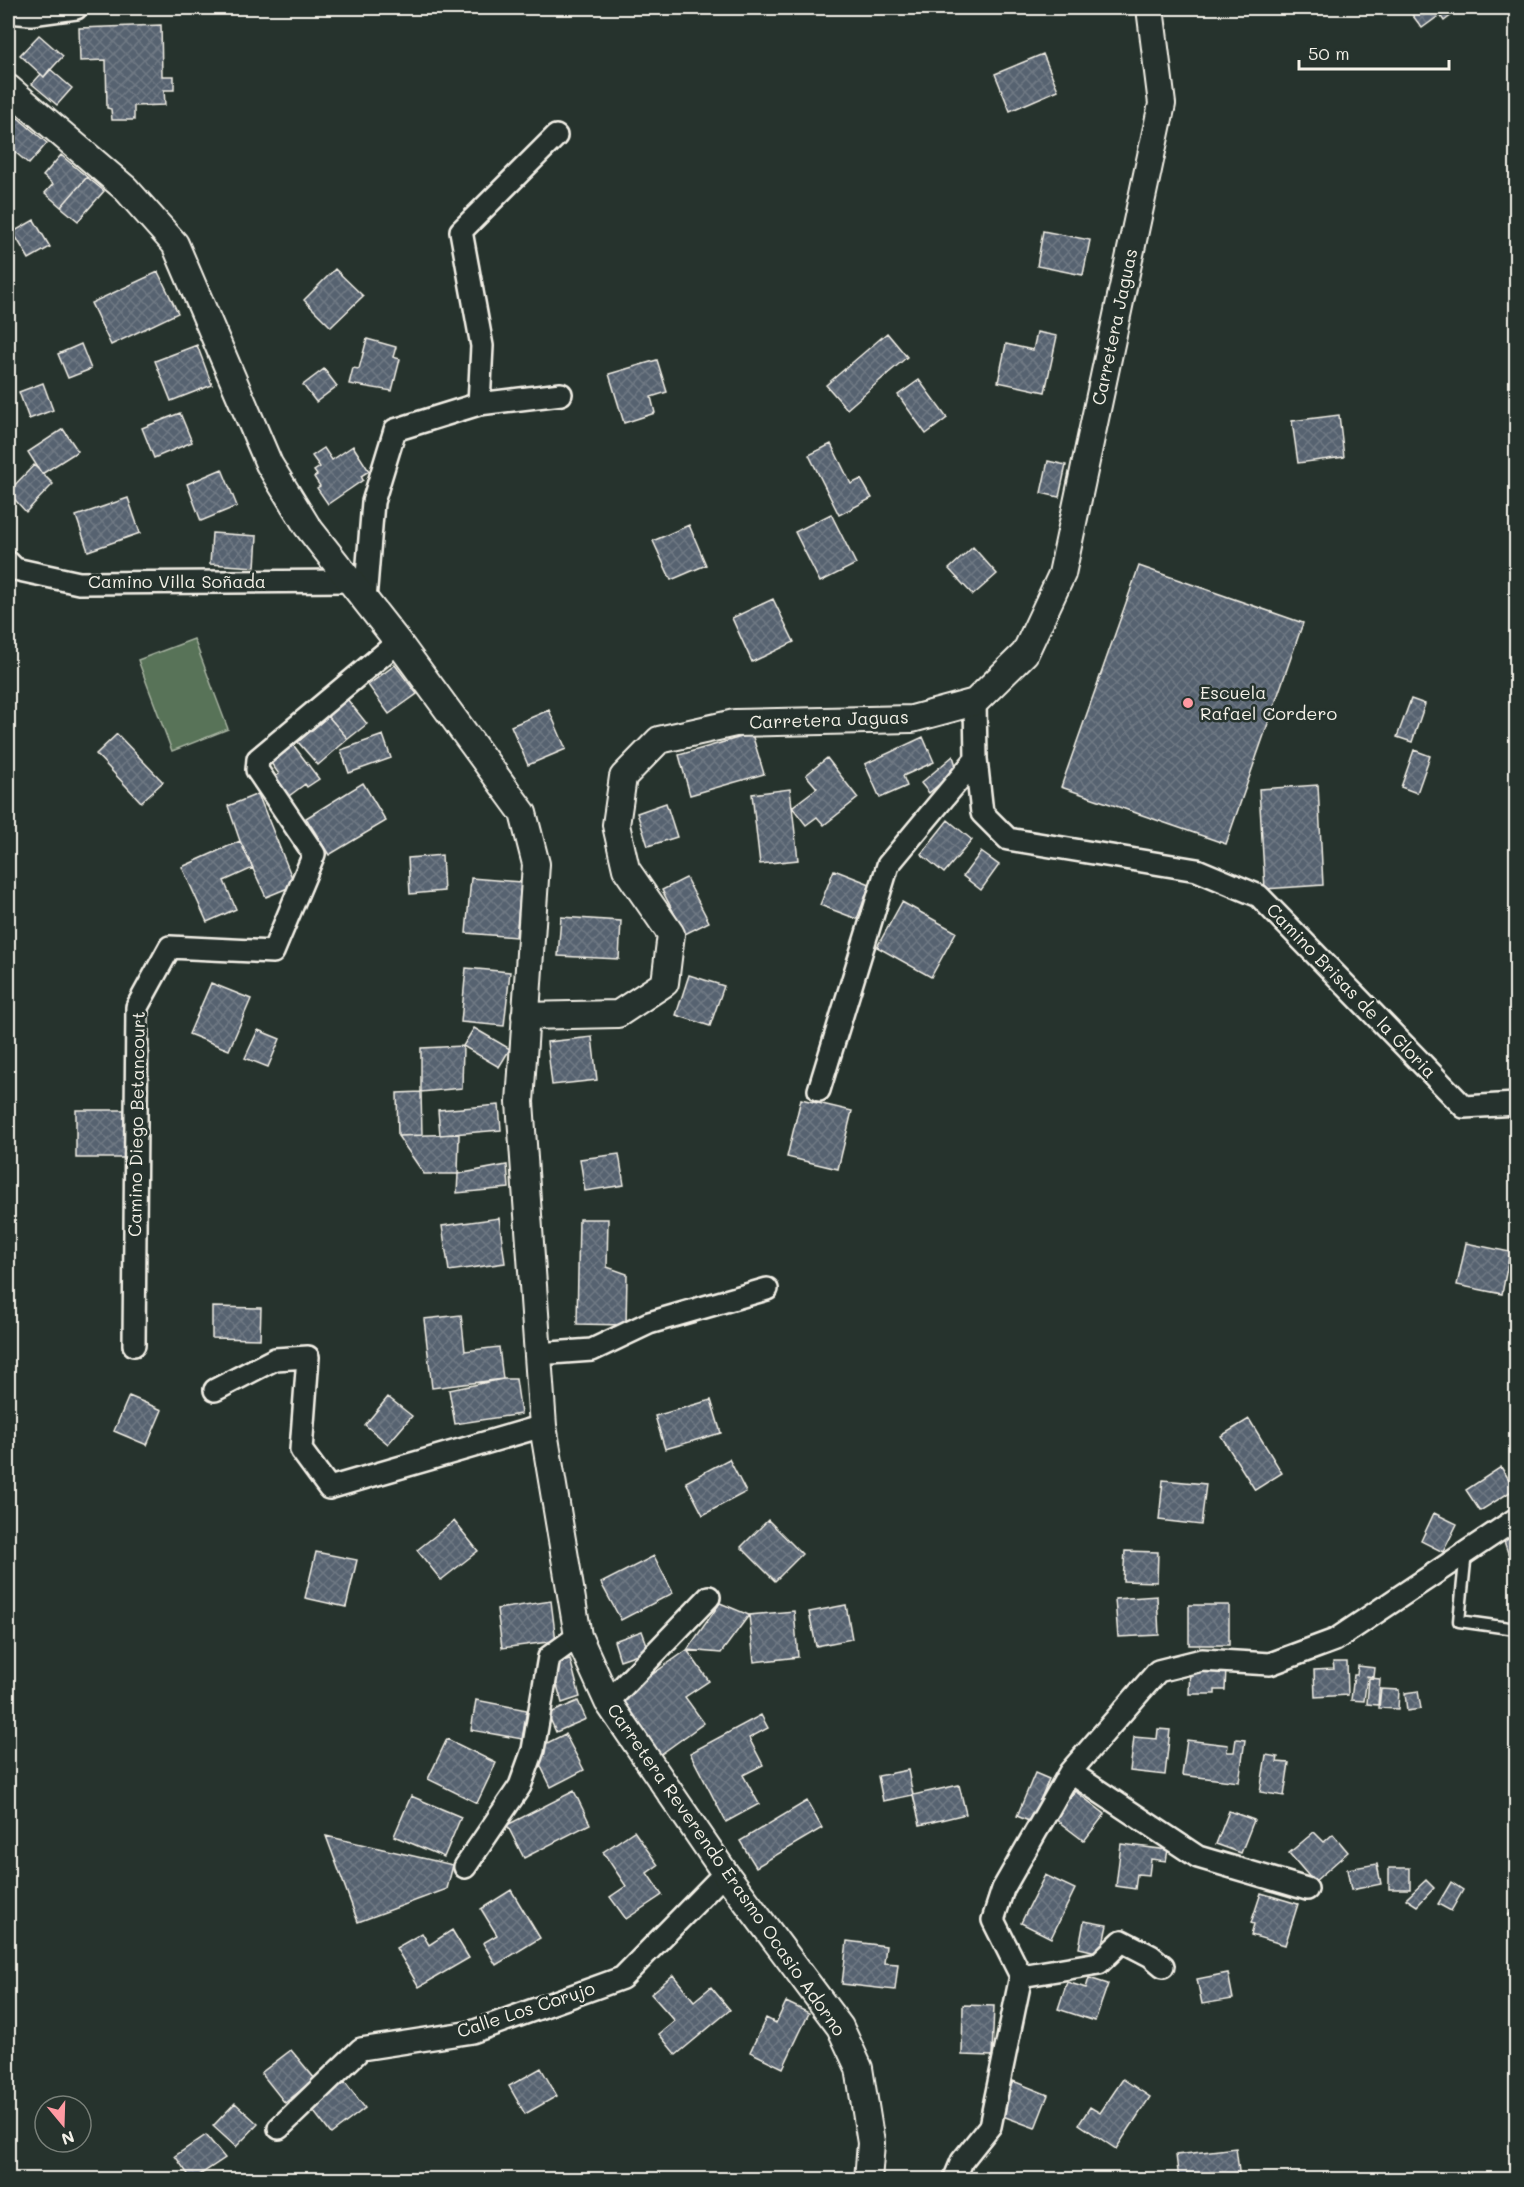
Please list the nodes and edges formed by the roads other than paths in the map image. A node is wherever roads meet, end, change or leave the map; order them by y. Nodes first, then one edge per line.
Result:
1 (76, 8) edge
2 (1150, 8) edge
3 (8, 12) edge
4 (8, 88) edge
5 (556, 135) dead end
6 (561, 394) dead end
7 (479, 404) junction
8 (8, 562) edge
9 (358, 591) junction
10 (398, 642) junction
11 (975, 702) junction
12 (976, 759) junction
13 (525, 1016) junction
14 (819, 1089) dead end
15 (1516, 1104) edge
16 (767, 1290) dead end
17 (134, 1345) dead end
18 (537, 1354) junction
19 (215, 1389) dead end
20 (543, 1426) junction
21 (1516, 1519) edge
22 (1466, 1552) junction
23 (709, 1597) dead end
24 (1516, 1629) edge
25 (578, 1636) junction
26 (608, 1702) junction
27 (1070, 1772) junction
28 (465, 1867) dead end
29 (725, 1873) junction
30 (1307, 1888) dead end
31 (1163, 1966) dead end
32 (1021, 1976) junction
33 (279, 2128) dead end
34 (868, 2180) edge
35 (954, 2180) edge

1 - 3 street
2 - 11 street, Carretera Jaguas
4 - 9 street, Carretera Reverendo Erasmo Ocasio Adorno
5 - 7 street
6 - 7 street
7 - 9 street
8 - 9 street, Camino Villa Soñada
9 - 10 street, Carretera Reverendo Erasmo Ocasio Adorno
10 - 13 street, Carretera Reverendo Erasmo Ocasio Adorno
10 - 17 street, Camino Diego Betancourt
11 - 12 street, Camino Brisas de la Gloria
11 - 13 street, Carretera Jaguas
12 - 14 street
12 - 15 street, Camino Brisas de la Gloria
13 - 18 street, Carretera Reverendo Erasmo Ocasio Adorno
16 - 18 street
18 - 20 street, Carretera Reverendo Erasmo Ocasio Adorno
19 - 20 street
20 - 25 street, Carretera Reverendo Erasmo Ocasio Adorno
21 - 22 street
22 - 24 lane
22 - 27 street
23 - 26 street
25 - 26 street, Carretera Reverendo Erasmo Ocasio Adorno
25 - 28 street
26 - 29 street, Carretera Reverendo Erasmo Ocasio Adorno
27 - 30 street
27 - 32 street
29 - 33 street, Calle Los Corujo
29 - 34 street, Carretera Reverendo Erasmo Ocasio Adorno
31 - 32 street
32 - 35 street

